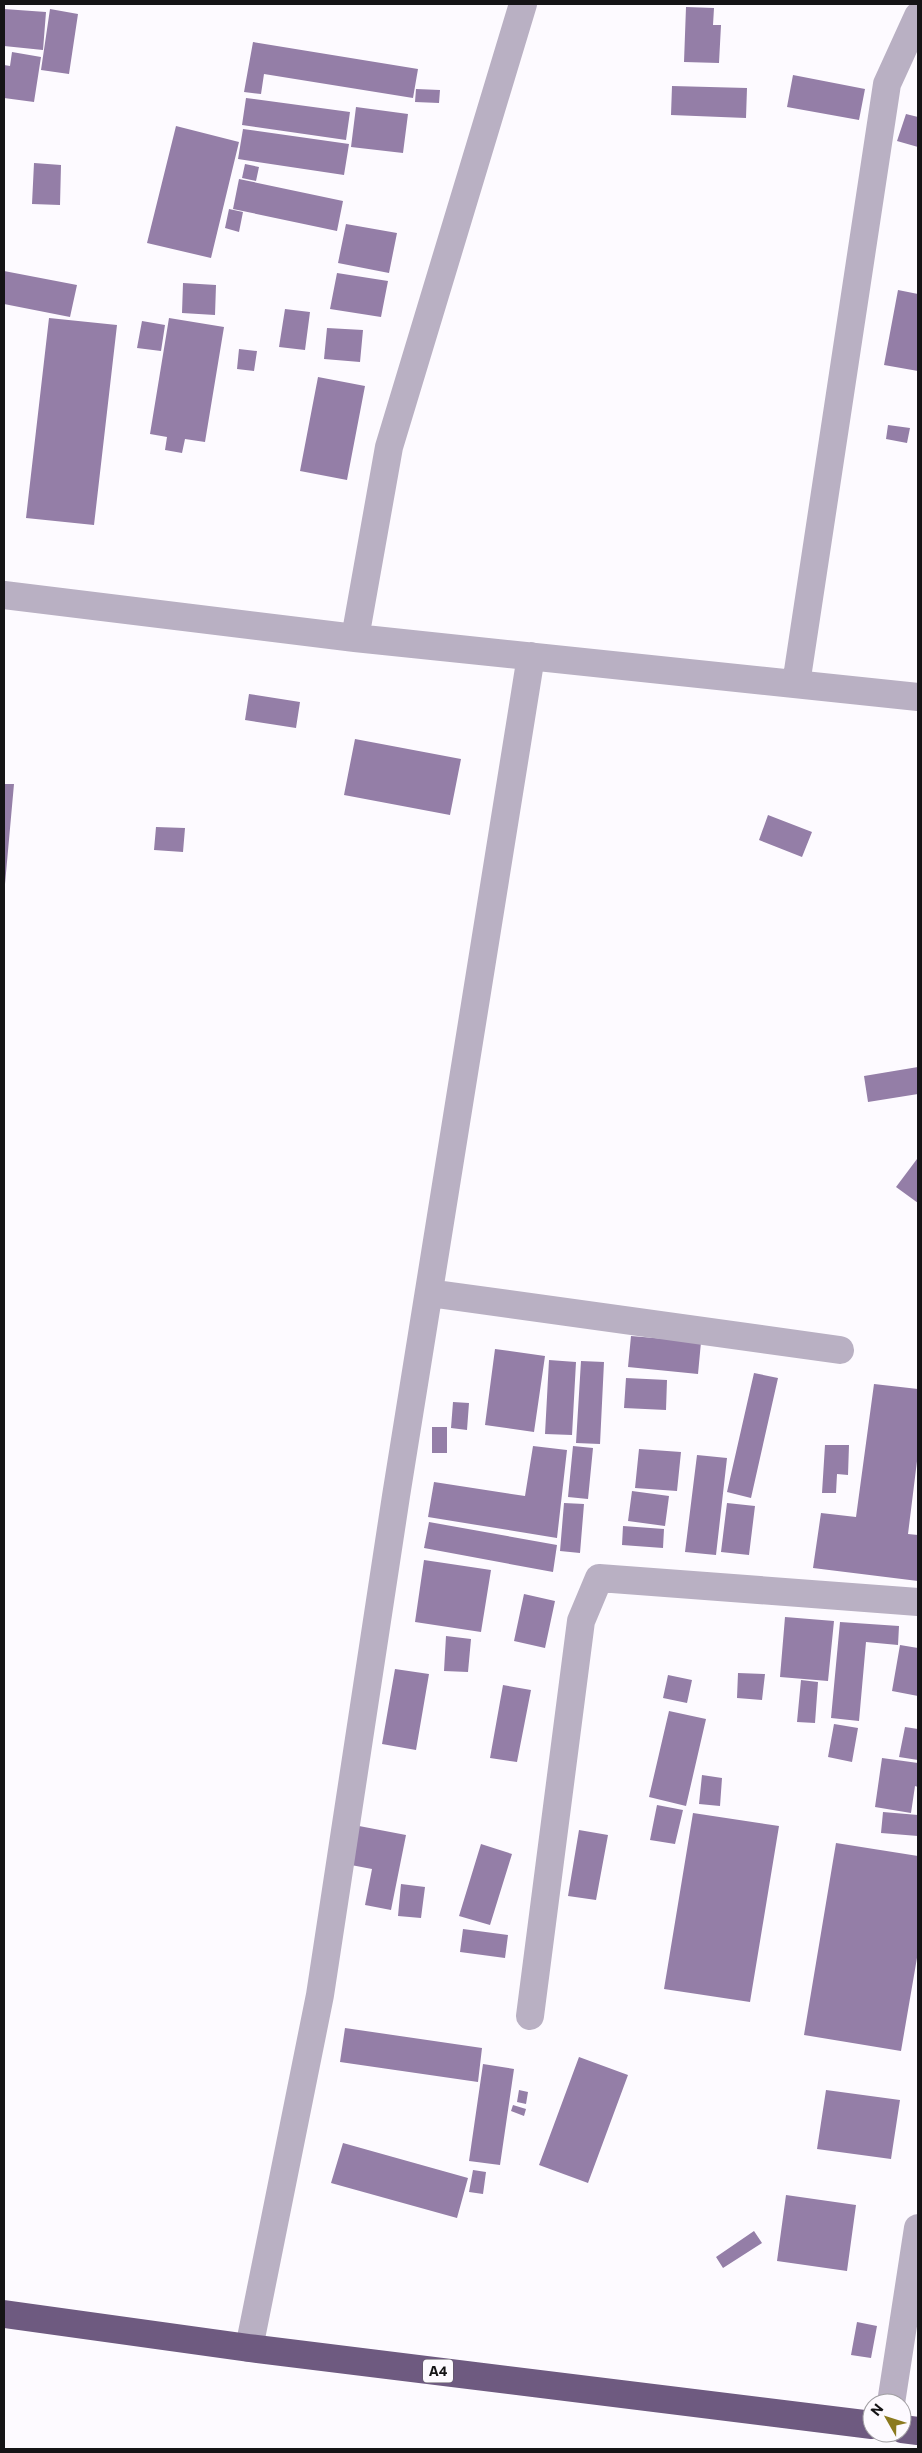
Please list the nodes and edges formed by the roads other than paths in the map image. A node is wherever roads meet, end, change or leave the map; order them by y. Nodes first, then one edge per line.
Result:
1 (523, 4) edge
2 (918, 16) edge
3 (4, 595) edge
4 (355, 638) junction
5 (531, 656) junction
6 (796, 684) junction
7 (918, 697) edge
8 (429, 1293) junction
9 (840, 1350) dead end
10 (918, 1602) edge
11 (530, 2016) dead end
12 (918, 2228) edge
13 (4, 2314) edge
14 (249, 2348) junction
15 (892, 2393) edge
16 (862, 2424) edge

1 - 4 street
2 - 6 street
3 - 4 street
4 - 5 street
5 - 6 street
5 - 8 street
6 - 7 street
8 - 9 street
8 - 14 street
10 - 11 street
12 - 15 street
13 - 14 highway, A4
14 - 16 highway, A4

